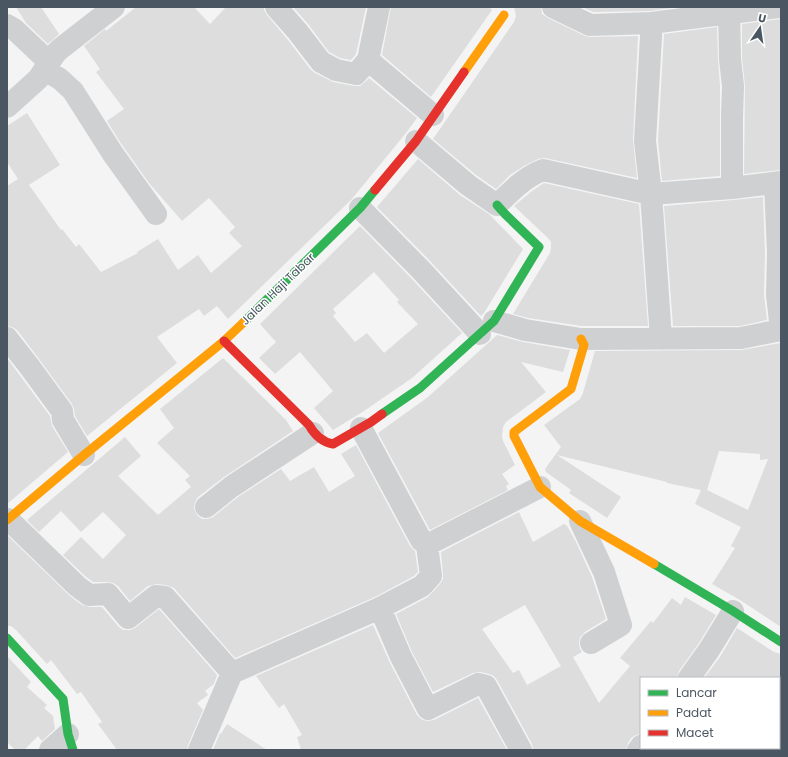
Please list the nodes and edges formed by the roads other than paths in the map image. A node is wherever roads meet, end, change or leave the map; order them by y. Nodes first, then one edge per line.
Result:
1 (114, 7) edge
2 (276, 7) edge
3 (380, 7) edge
4 (553, 7) edge
5 (779, 7) edge
6 (729, 10) edge
7 (504, 15) dead end
8 (651, 23) junction
9 (7, 25) edge
10 (368, 60) junction
11 (47, 66) junction
12 (7, 107) edge
13 (434, 115) junction
14 (416, 141) junction
15 (778, 183) edge
16 (732, 188) junction
17 (651, 194) junction
18 (497, 205) junction
19 (360, 208) junction
20 (156, 214) dead end
21 (487, 327) junction
22 (781, 330) edge
23 (7, 338) edge
24 (581, 339) junction
25 (661, 339) junction
26 (224, 341) junction
27 (361, 428) junction
28 (313, 433) junction
29 (84, 455) junction
30 (540, 487) junction
31 (206, 507) dead end
32 (7, 520) edge
33 (580, 521) junction
34 (427, 545) junction
35 (380, 608) junction
36 (733, 611) junction
37 (7, 638) edge
38 (781, 642) edge
39 (591, 643) dead end
40 (232, 673) junction
41 (690, 677) edge
42 (70, 742) edge
43 (200, 749) edge
44 (50, 750) edge
45 (521, 750) edge

1 - 11 street
2 - 10 street
3 - 10 street
4 - 8 street
5 - 6 street
6 - 8 street
6 - 16 street
7 - 13 street, Jalan Haji Tabar
8 - 17 street
9 - 11 street
10 - 13 street
11 - 12 street
11 - 20 street
13 - 14 street, Jalan Haji Tabar
14 - 18 street
14 - 19 street, Jalan Haji Tabar
15 - 16 street
15 - 22 street
16 - 17 street
17 - 18 street
17 - 25 street
18 - 21 street
19 - 21 street
19 - 26 street, Jalan Haji Tabar
21 - 24 street
21 - 27 street
22 - 25 street
23 - 29 street
24 - 25 street
24 - 30 street
26 - 28 street
26 - 29 street, Jalan Haji Tabar
27 - 28 street
27 - 34 street
28 - 31 street
29 - 32 street, Jalan Haji Tabar
30 - 33 street
30 - 34 street
32 - 40 street
33 - 36 street
33 - 39 street
34 - 35 street
35 - 40 street
35 - 45 street
36 - 38 street
36 - 41 street
37 - 42 street
40 - 43 street
42 - 44 street

